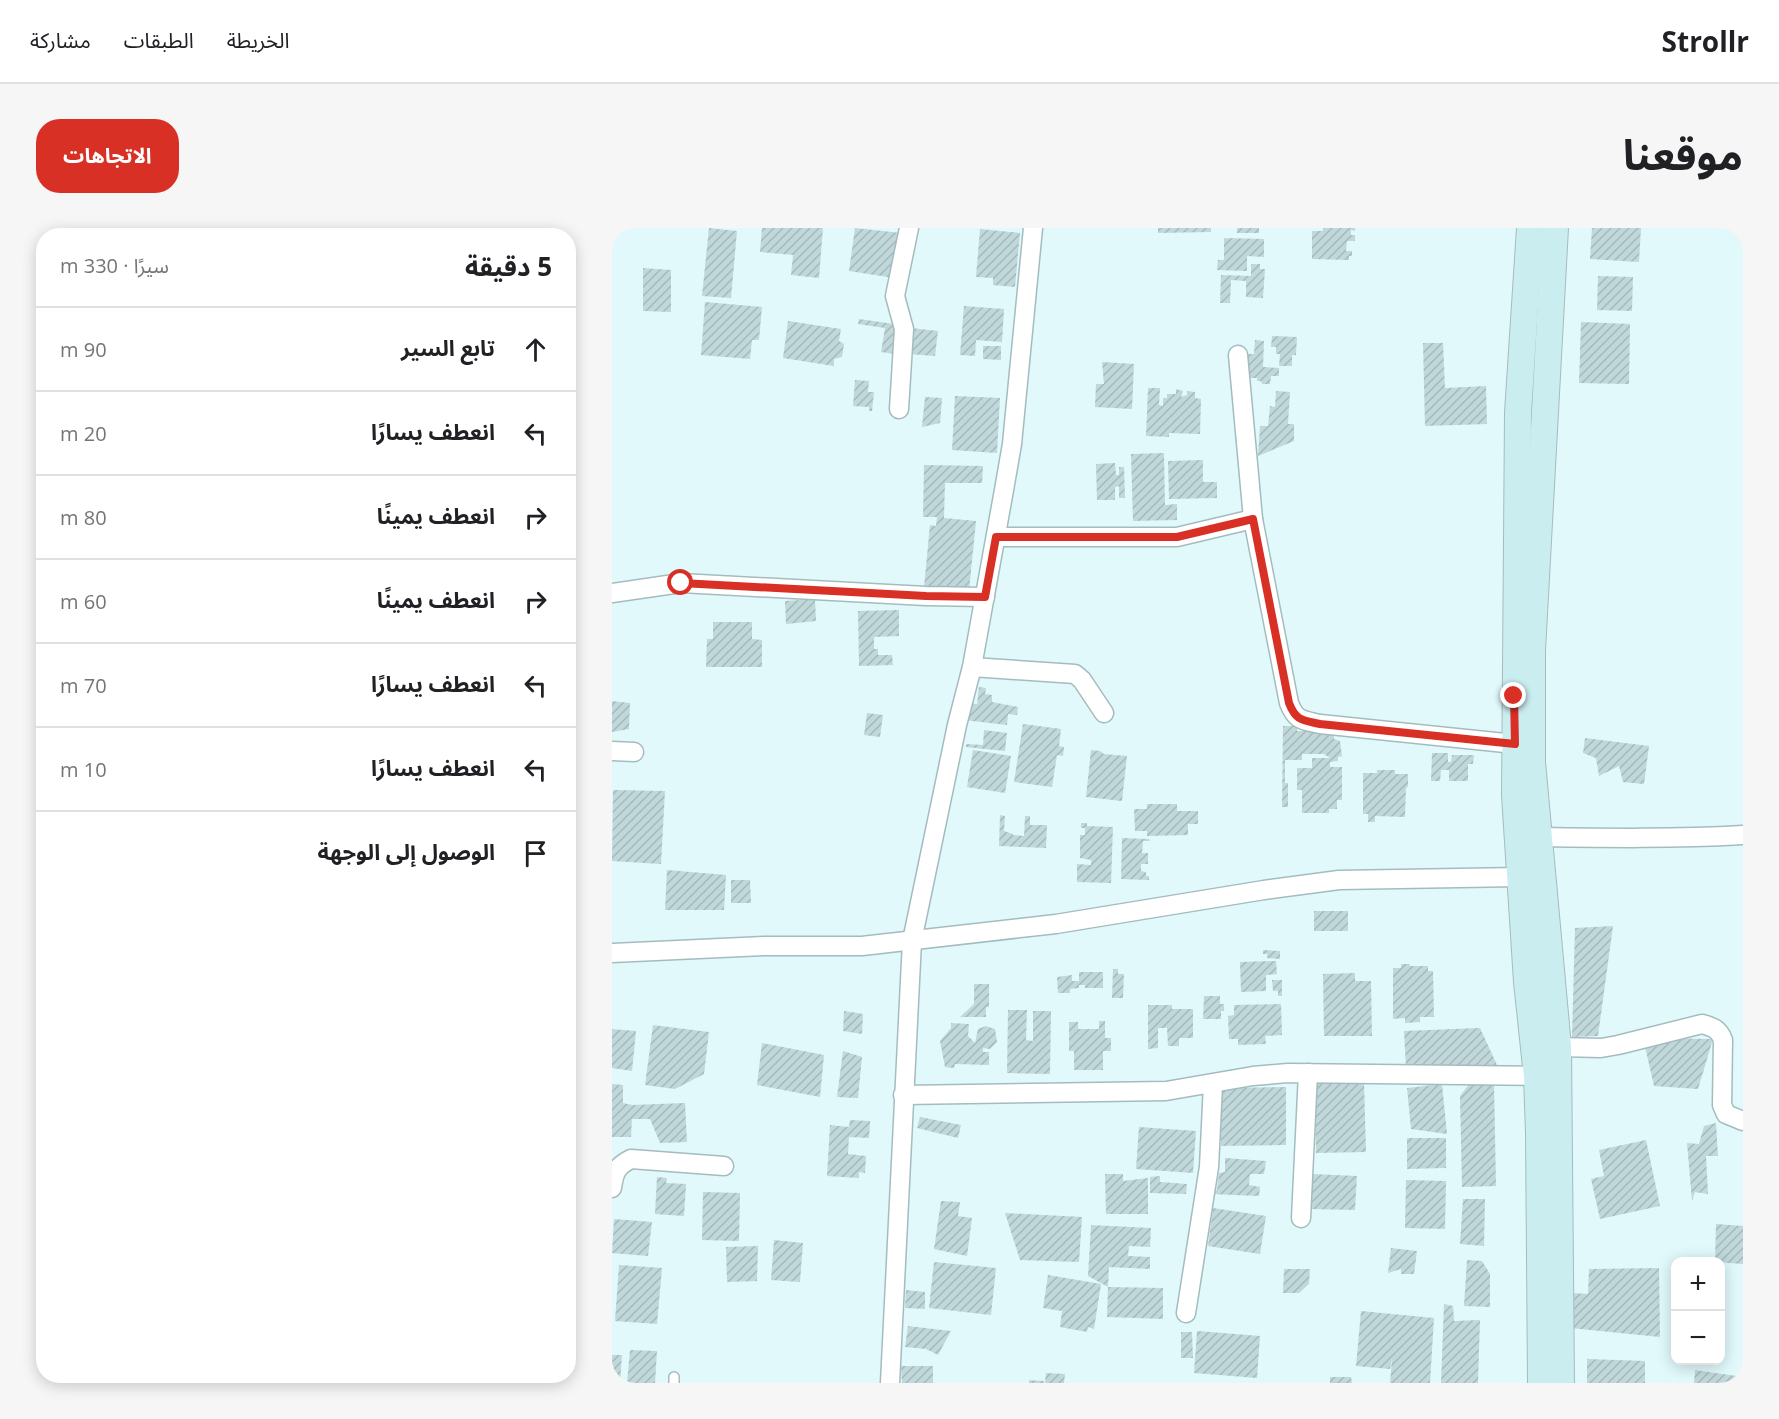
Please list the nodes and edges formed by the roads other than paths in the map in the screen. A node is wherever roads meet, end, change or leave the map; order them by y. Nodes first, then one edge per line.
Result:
1 (909, 228) edge
2 (1033, 228) edge
3 (1530, 228) edge
4 (1555, 228) edge
5 (1238, 355) dead end
6 (899, 409) dead end
7 (1253, 519) junction
8 (996, 537) junction
9 (612, 593) edge
10 (985, 597) junction
11 (972, 667) junction
12 (1104, 713) dead end
13 (1515, 744) junction
14 (612, 752) edge
15 (634, 752) dead end
16 (1743, 835) edge
17 (1540, 837) junction
18 (1519, 877) junction
19 (912, 941) junction
20 (612, 953) edge
21 (1558, 1047) junction
22 (1308, 1073) junction
23 (1537, 1076) junction
24 (1213, 1084) junction
25 (903, 1095) junction
26 (1743, 1121) edge
27 (724, 1166) dead end
28 (612, 1188) edge
29 (1301, 1218) dead end
30 (1186, 1313) dead end
31 (890, 1383) edge
32 (1541, 1383) edge
33 (1561, 1383) edge

1 - 6 street
2 - 8 street
3 - 13 street
4 - 17 street
5 - 7 street
7 - 8 street
7 - 13 street
8 - 10 street
9 - 10 street
10 - 11 street
11 - 12 street
11 - 19 street
13 - 18 street
14 - 15 street
16 - 17 street
17 - 21 street
18 - 19 street
18 - 23 street
19 - 20 street
19 - 25 street
21 - 26 street
21 - 33 street
22 - 23 street
22 - 24 street
22 - 29 street
23 - 32 street
24 - 25 street
24 - 30 street
25 - 31 street
27 - 28 street

